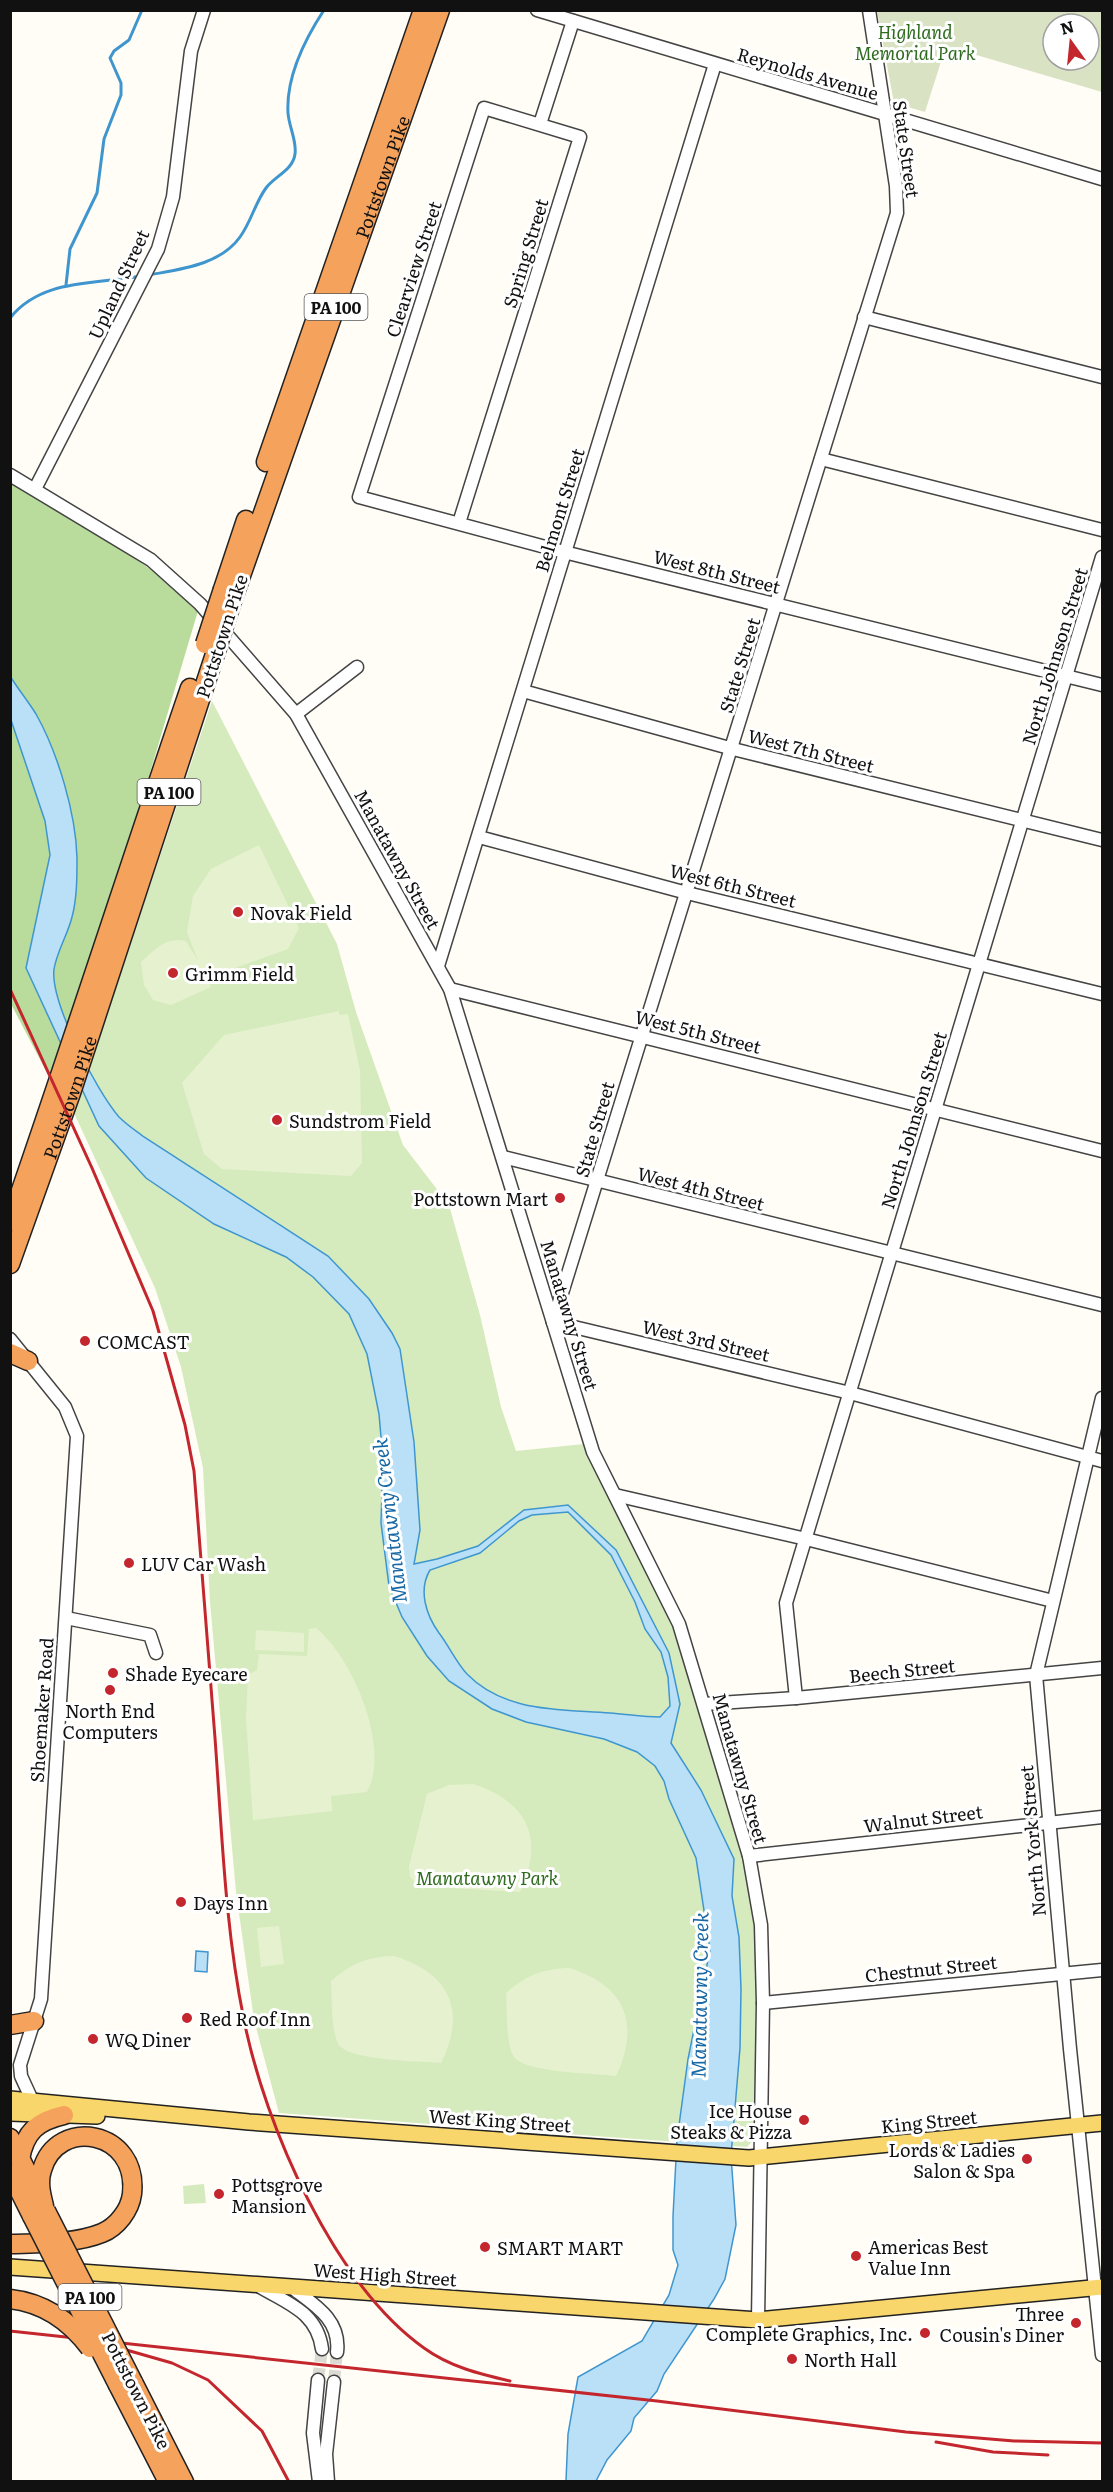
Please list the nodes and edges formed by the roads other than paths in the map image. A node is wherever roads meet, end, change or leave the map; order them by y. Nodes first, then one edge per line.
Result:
1 (204, 10) edge
2 (423, 10) edge
3 (440, 10) edge
4 (537, 10) edge
5 (869, 10) edge
6 (573, 21) junction
7 (716, 64) junction
8 (884, 114) junction
9 (540, 124) junction
10 (1102, 179) edge
11 (864, 317) junction
12 (1102, 377) edge
13 (820, 459) junction
14 (10, 475) edge
15 (35, 489) junction
16 (359, 497) joint
17 (459, 523) junction
18 (1102, 530) edge
19 (564, 552) junction
20 (1102, 557) edge
21 (227, 596) junction
22 (776, 604) junction
23 (210, 649) junction
24 (357, 667) dead end
25 (1068, 676) junction
26 (1102, 685) edge
27 (523, 691) junction
28 (296, 714) junction
29 (733, 749) junction
30 (1023, 821) junction
31 (479, 837) junction
32 (1102, 840) edge
33 (687, 893) junction
34 (979, 963) junction
35 (438, 966) junction
36 (450, 989) junction
37 (1102, 994) edge
38 (640, 1035) junction
39 (936, 1108) junction
40 (1102, 1150) edge
41 (503, 1157) junction
42 (598, 1182) junction
43 (11, 1218) edge
44 (891, 1253) junction
45 (10, 1264) edge
46 (1102, 1305) edge
47 (553, 1322) junction
48 (10, 1339) edge
49 (10, 1353) edge
50 (28, 1361) junction
51 (850, 1393) junction
52 (1102, 1398) edge
53 (1088, 1457) junction
54 (1102, 1461) edge
55 (615, 1495) junction
56 (806, 1539) junction
57 (1053, 1600) junction
58 (66, 1618) junction
59 (156, 1653) dead end
60 (1102, 1668) edge
61 (1035, 1675) junction
62 (796, 1698) junction
63 (704, 1704) junction
64 (1102, 1816) edge
65 (1050, 1822) junction
66 (749, 1856) junction
67 (1102, 1970) edge
68 (1063, 1973) junction
69 (763, 2003) junction
70 (34, 2021) junction
71 (10, 2025) edge
72 (10, 2099) edge
73 (32, 2100) junction
74 (10, 2113) edge
75 (64, 2115) junction
76 (237, 2120) junction
77 (1102, 2123) edge
78 (1078, 2125) junction
79 (10, 2138) edge
80 (755, 2158) junction
81 (15, 2165) edge
82 (41, 2211) junction
83 (10, 2244) edge
84 (10, 2267) edge
85 (256, 2284) junction
86 (291, 2287) junction
87 (1099, 2288) edge
88 (10, 2299) edge
89 (758, 2320) junction
90 (322, 2349) tunnel mouth
91 (337, 2352) tunnel mouth
92 (1102, 2355) edge
93 (318, 2380) tunnel mouth
94 (334, 2382) tunnel mouth
95 (120, 2383) junction
96 (168, 2481) edge
97 (184, 2481) edge
98 (319, 2481) edge
99 (328, 2481) edge

1 - 15 street, Upland Street
2 - 21 highway, Pottstown Pike / PA 100
3 - 21 highway, Pottstown Pike / PA 100
4 - 6 street, Reynolds Avenue
5 - 8 street, State Street
6 - 7 street, Reynolds Avenue
6 - 9 street
7 - 8 street, Reynolds Avenue
7 - 19 street, Belmont Street
8 - 10 street, Reynolds Avenue
8 - 11 street, State Street
9 - 16 street, Clearview Street
9 - 17 street, Spring Street
11 - 12 street
11 - 13 street, State Street
13 - 18 street
13 - 22 street, State Street
14 - 15 street, Manatawny Street
15 - 28 street, Manatawny Street
16 - 17 street, West 8th Street
17 - 19 street, West 8th Street
19 - 22 street, West 8th Street
19 - 27 street, Belmont Street
20 - 25 street, North Johnson Street
21 - 23 highway, Pottstown Pike / PA 100, bridge
22 - 25 street, West 8th Street
22 - 29 street, State Street
23 - 43 highway, Pottstown Pike / PA 100
23 - 45 highway, Pottstown Pike / PA 100
24 - 28 street
25 - 26 street, West 8th Street
25 - 30 street, North Johnson Street
27 - 29 street, West 7th Street
27 - 31 street, Belmont Street
28 - 35 street, Manatawny Street
29 - 30 street, West 7th Street
29 - 33 street, State Street
30 - 32 street, West 7th Street
30 - 34 street, North Johnson Street
31 - 33 street, West 6th Street
31 - 35 street, Belmont Street
33 - 34 street, West 6th Street
33 - 38 street, State Street
34 - 37 street, West 6th Street
34 - 39 street, North Johnson Street
35 - 36 street, Manatawny Street
36 - 38 street, West 5th Street
36 - 41 street, Manatawny Street
38 - 39 street, West 5th Street
38 - 42 street, State Street
39 - 40 street, West 5th Street
39 - 44 street, North Johnson Street
41 - 42 street, West 4th Street
41 - 47 street, Manatawny Street
42 - 44 street, West 4th Street
42 - 47 street, State Street
44 - 46 street, West 4th Street
44 - 51 street, North Johnson Street
47 - 51 street, West 3rd Street
47 - 55 street, Manatawny Street
48 - 50 street, Shoemaker Road
49 - 50 highway
50 - 58 street, Shoemaker Road
51 - 53 street, West 3rd Street
51 - 56 street, North Johnson Street
52 - 53 street, North York Street
53 - 54 street, West 3rd Street
53 - 57 street, North York Street
55 - 56 street
55 - 63 street, Manatawny Street
56 - 57 street
56 - 62 street, North Johnson Street
57 - 61 street, North York Street
58 - 59 street
58 - 70 street, Shoemaker Road
60 - 61 street, Beech Street
61 - 62 street, Beech Street
61 - 65 street, North York Street
62 - 63 street, Beech Street
63 - 66 street, Manatawny Street
64 - 65 street, Walnut Street
65 - 66 street, Walnut Street
65 - 68 street, North York Street
66 - 69 street, Manatawny Street
67 - 68 street, Chestnut Street
68 - 69 street, Chestnut Street
68 - 78 street, North York Street
69 - 80 street, Manatawny Street
70 - 71 highway
70 - 73 street, Shoemaker Road
72 - 73 main road, West King Street
73 - 76 main road, West King Street
74 - 75 main road, West King Street
75 - 76 main road, West King Street
75 - 81 highway
76 - 80 main road, West King Street
77 - 78 main road, King Street
78 - 80 main road, King Street
78 - 87 street, North York Street
79 - 81 highway, Pottstown Pike / PA 100
80 - 89 street, Manatawny Street
81 - 82 highway, Pottstown Pike / PA 100
82 - 83 highway
82 - 95 highway, Pottstown Pike / PA 100, bridge
84 - 85 main road, West High Street
85 - 86 main road, West High Street
85 - 90 street
86 - 89 main road, West High Street
86 - 91 street
87 - 89 main road, West High Street
87 - 92 street, North York Street
88 - 95 highway, bridge
93 - 98 street
94 - 99 street
95 - 96 highway, Pottstown Pike / PA 100
95 - 97 highway, Pottstown Pike / PA 100

